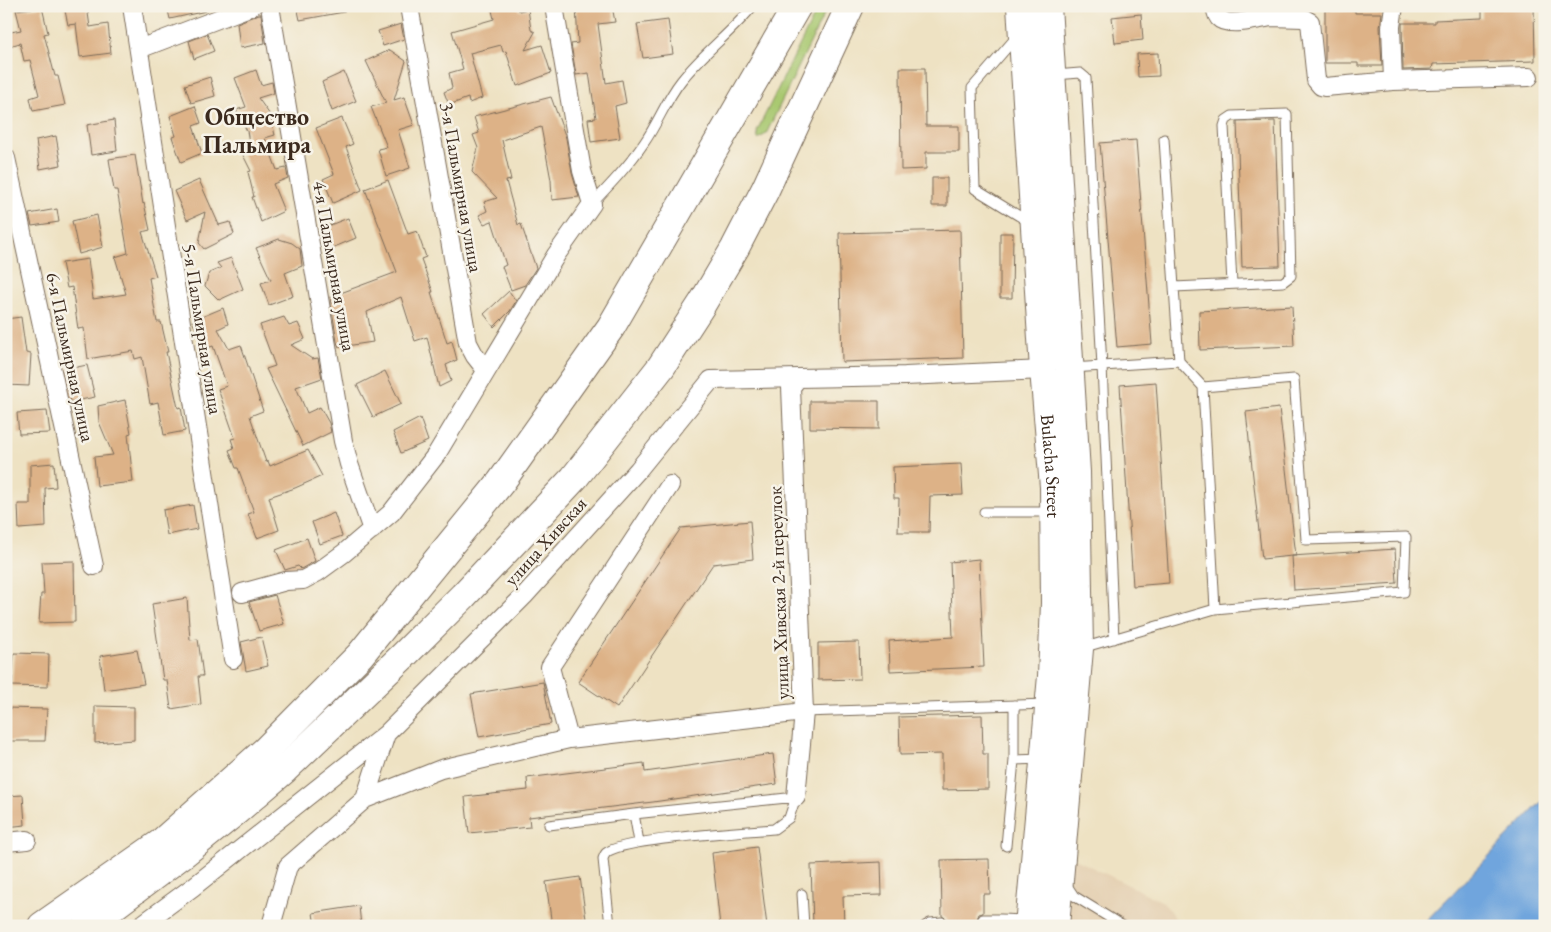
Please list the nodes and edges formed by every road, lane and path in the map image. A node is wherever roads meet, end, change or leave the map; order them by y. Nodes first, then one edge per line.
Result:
1 (132, 6) edge
2 (252, 6) edge
3 (270, 6) edge
4 (409, 6) edge
5 (554, 6) edge
6 (753, 6) edge
7 (797, 6) edge
8 (850, 6) edge
9 (1047, 6) edge
10 (1394, 6) edge
11 (1216, 11) edge
12 (1274, 11) edge
13 (1022, 18) edge
14 (138, 49) junction
15 (1050, 75) junction
16 (1529, 77) dead end
17 (1393, 81) junction
18 (1164, 139) dead end
19 (6, 158) edge
20 (592, 204) junction
21 (1036, 226) junction
22 (1232, 284) junction
23 (1174, 287) junction
24 (1179, 361) junction
25 (1102, 366) junction
26 (1057, 369) junction
27 (486, 370) junction
28 (794, 382) junction
29 (1203, 387) junction
30 (670, 485) dead end
31 (984, 512) dead end
32 (1054, 512) junction
33 (372, 530) junction
34 (94, 566) dead end
35 (242, 593) dead end
36 (1215, 609) junction
37 (1114, 639) junction
38 (1079, 649) junction
39 (233, 659) dead end
40 (1049, 704) junction
41 (1014, 705) junction
42 (804, 712) junction
43 (386, 734) junction
44 (569, 739) junction
45 (1044, 758) junction
46 (1014, 760) junction
47 (796, 797) junction
48 (365, 799) junction
49 (634, 814) junction
50 (549, 825) dead end
51 (28, 840) dead end
52 (6, 842) edge
53 (639, 842) junction
54 (1006, 846) dead end
55 (1060, 868) junction
56 (802, 894) dead end
57 (983, 919) dead end
58 (942, 922) dead end
59 (1001, 922) edge
60 (1038, 924) edge
61 (42, 926) edge
62 (87, 926) edge
63 (140, 926) edge
64 (271, 926) edge
65 (610, 926) edge
66 (804, 926) edge
67 (925, 926) edge
68 (1123, 926) edge

1 - 14 street, 5-я Пальмирная улица
2 - 14 street
3 - 33 street, 4-я Пальмирная улица
4 - 27 street, 3-я Пальмирная улица
5 - 20 street
6 - 20 lane
7 - 61 main road
8 - 62 main road
9 - 15 main road, Bulacha Street
10 - 17 street
11 - 12 street
12 - 17 street
13 - 21 main road, Bulacha Street
13 - 21 lane
14 - 39 street, 5-я Пальмирная улица
15 - 25 lane
15 - 26 main road, Bulacha Street
16 - 17 street
18 - 23 lane
19 - 34 street, 6-я Пальмирная улица
20 - 27 street
21 - 26 main road, Bulacha Street
22 - 22 lane
22 - 23 lane
23 - 24 lane
24 - 25 lane
24 - 29 lane
25 - 26 lane
25 - 37 lane
26 - 28 street
26 - 32 main road, Bulacha Street
26 - 38 main road, Bulacha Street
27 - 33 street
28 - 42 street, улица Хивская 2-й переулок
28 - 43 street, улица Хивская
29 - 36 lane
29 - 36 lane
30 - 44 street
31 - 32 lane
32 - 40 main road, Bulacha Street
33 - 35 street
36 - 37 lane
37 - 38 lane
38 - 55 main road, Bulacha Street
40 - 41 lane
40 - 45 main road, Bulacha Street
41 - 42 lane
41 - 46 lane
42 - 44 street
42 - 47 street, улица Хивская 2-й переулок
43 - 48 street, улица Хивская
43 - 63 street
44 - 48 street
45 - 46 lane
45 - 60 main road, Bulacha Street
46 - 54 lane
47 - 49 lane
47 - 53 lane
48 - 64 street
49 - 50 lane
49 - 53 lane
51 - 52 street
53 - 65 lane
55 - 60 main road, Bulacha Street
55 - 68 lane
56 - 66 lane
57 - 59 lane
58 - 67 lane
59 - 60 lane

